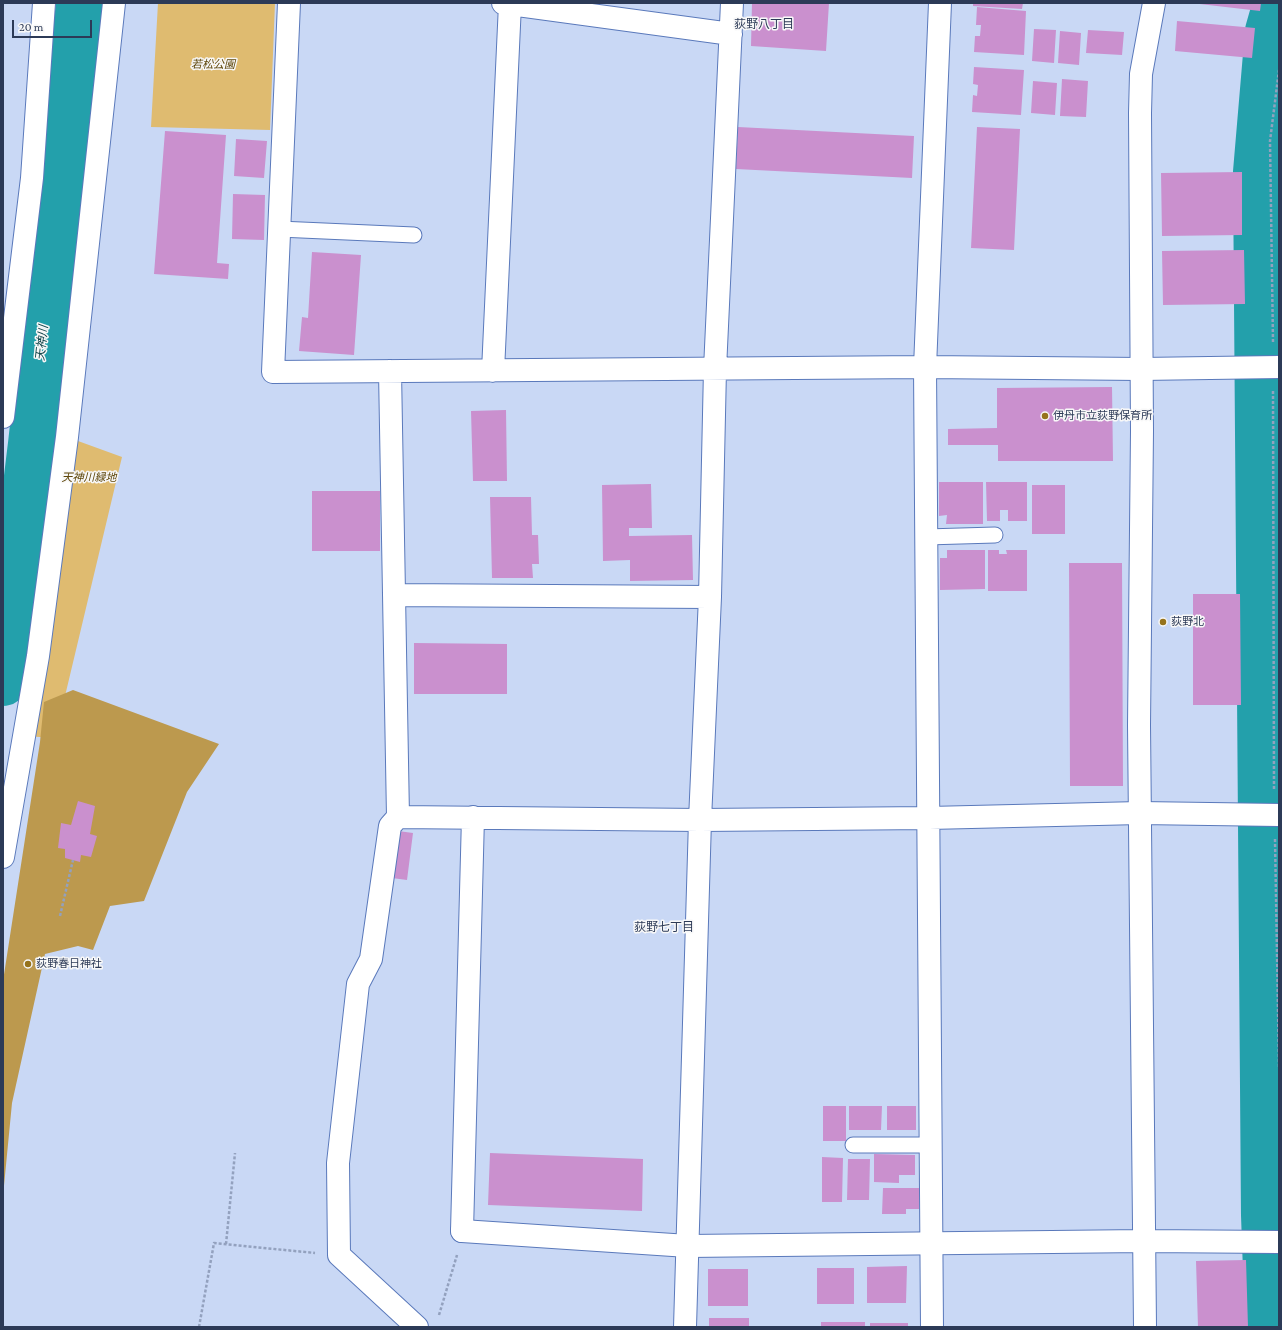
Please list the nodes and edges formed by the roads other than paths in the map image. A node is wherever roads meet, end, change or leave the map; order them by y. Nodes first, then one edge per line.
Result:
1 (44, 3) edge
2 (114, 3) edge
3 (289, 3) edge
4 (732, 3) edge
5 (940, 3) edge
6 (1154, 3) edge
7 (506, 4) edge
8 (731, 34) junction
9 (279, 229) junction
10 (414, 235) dead end
11 (925, 367) junction
12 (1268, 367) edge
13 (716, 369) junction
14 (1141, 369) junction
15 (390, 371) junction
16 (493, 371) junction
17 (3, 417) edge
18 (995, 535) dead end
19 (926, 537) junction
20 (394, 595) junction
21 (710, 597) junction
22 (1140, 813) junction
23 (1270, 815) edge
24 (398, 817) junction
25 (473, 817) junction
26 (929, 818) junction
27 (700, 820) junction
28 (3, 857) edge
29 (853, 1144) dead end
30 (930, 1145) junction
31 (1143, 1241) junction
32 (1270, 1242) edge
33 (931, 1244) junction
34 (688, 1246) junction
35 (417, 1327) edge
36 (685, 1327) edge
37 (932, 1327) edge
38 (1145, 1327) edge

1 - 17 street
2 - 28 street
3 - 9 street
4 - 8 street
5 - 11 street
6 - 14 street
7 - 8 street
7 - 16 street
8 - 13 street
9 - 10 lane
9 - 15 street
11 - 13 street
11 - 14 street
11 - 19 street
12 - 14 street
13 - 16 street
13 - 21 street
14 - 22 street
15 - 16 street
15 - 20 street
18 - 19 lane
19 - 26 street
20 - 21 street
20 - 24 street
21 - 27 street
22 - 23 street
22 - 26 street
22 - 31 street
24 - 25 street
24 - 35 street
25 - 27 street
25 - 34 street
26 - 27 street
26 - 30 street
27 - 34 street
29 - 30 lane
30 - 33 street
31 - 32 street
31 - 33 street
31 - 38 street
33 - 34 street
33 - 37 street
34 - 36 street

